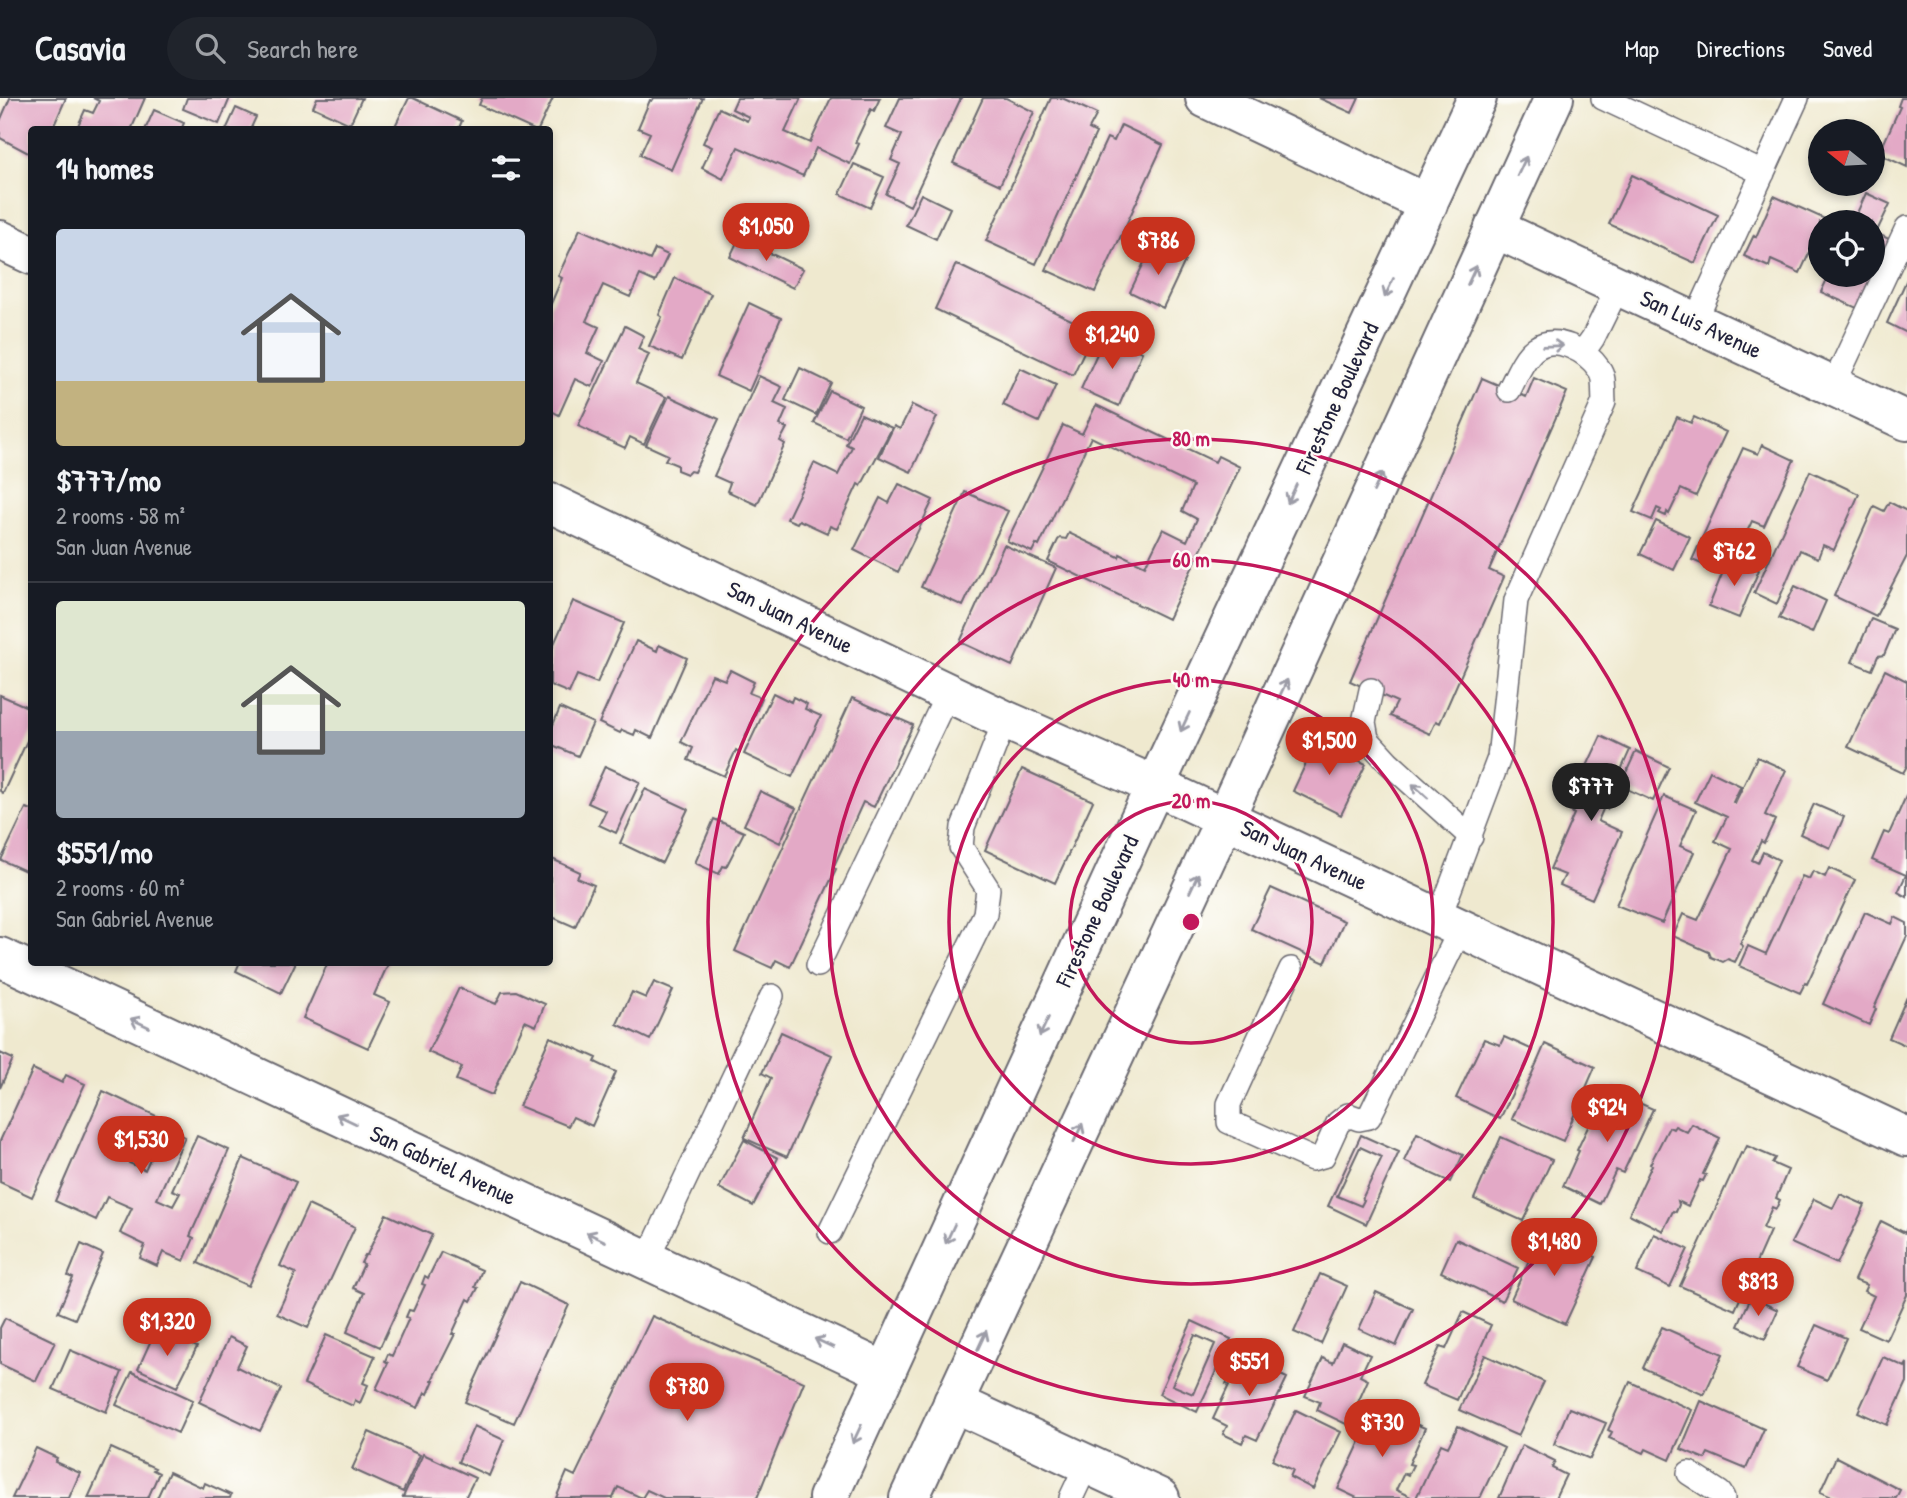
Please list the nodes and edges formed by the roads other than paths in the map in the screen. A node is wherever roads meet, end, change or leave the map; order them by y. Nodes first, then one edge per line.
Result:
1 (1205, 98) edge
2 (1477, 98) edge
3 (1554, 98) edge
4 (1603, 98) edge
5 (1797, 98) edge
6 (1763, 173) junction
7 (1428, 204) junction
8 (1494, 228) junction
9 (1907, 228) edge
10 (0, 240) edge
11 (28, 254) edge
12 (1619, 285) junction
13 (1695, 321) junction
14 (1583, 352) junction
15 (1833, 386) junction
16 (1509, 390) dead end
17 (1907, 421) edge
18 (553, 504) edge
19 (1371, 690) dead end
20 (948, 693) junction
21 (1004, 720) junction
22 (1156, 786) junction
23 (1225, 818) junction
24 (1471, 837) junction
25 (1450, 923) junction
26 (0, 957) edge
27 (818, 965) dead end
28 (1291, 969) dead end
29 (772, 996) dead end
30 (1907, 1137) edge
31 (830, 1232) dead end
32 (647, 1260) junction
33 (886, 1372) junction
34 (953, 1402) junction
35 (1087, 1464) junction
36 (1689, 1473) dead end
37 (828, 1498) edge
38 (909, 1498) edge
39 (1072, 1498) edge
40 (1160, 1498) edge
41 (1723, 1498) edge

1 - 7 street
2 - 7 street, Firestone Boulevard
8 -> 3 street
4 - 6 lane
5 - 6 lane
6 - 13 lane
7 -> 22 street, Firestone Boulevard
8 - 12 street, San Luis Avenue
23 -> 8 street
9 - 15 lane
10 - 11 street
12 - 13 street, San Luis Avenue
12 - 14 lane
13 - 15 street, San Luis Avenue
16 -> 14 lane
14 - 24 lane
15 - 17 street, San Luis Avenue
18 - 20 street, San Juan Avenue
24 -> 19 lane
20 - 21 street, San Juan Avenue
20 - 27 lane
21 - 22 street, San Juan Avenue
21 - 31 lane
22 - 23 street, San Juan Avenue
22 -> 33 street, Firestone Boulevard
23 - 25 street, San Juan Avenue
34 -> 23 street
24 - 25 lane
25 - 28 lane
25 - 30 street, San Juan Avenue
32 -> 26 street, San Gabriel Avenue
29 - 32 lane
33 -> 32 street, San Gabriel Avenue
33 -> 37 street, Firestone Boulevard
34 - 35 street
34 - 38 street
35 - 39 lane
35 - 40 street
36 - 41 lane

